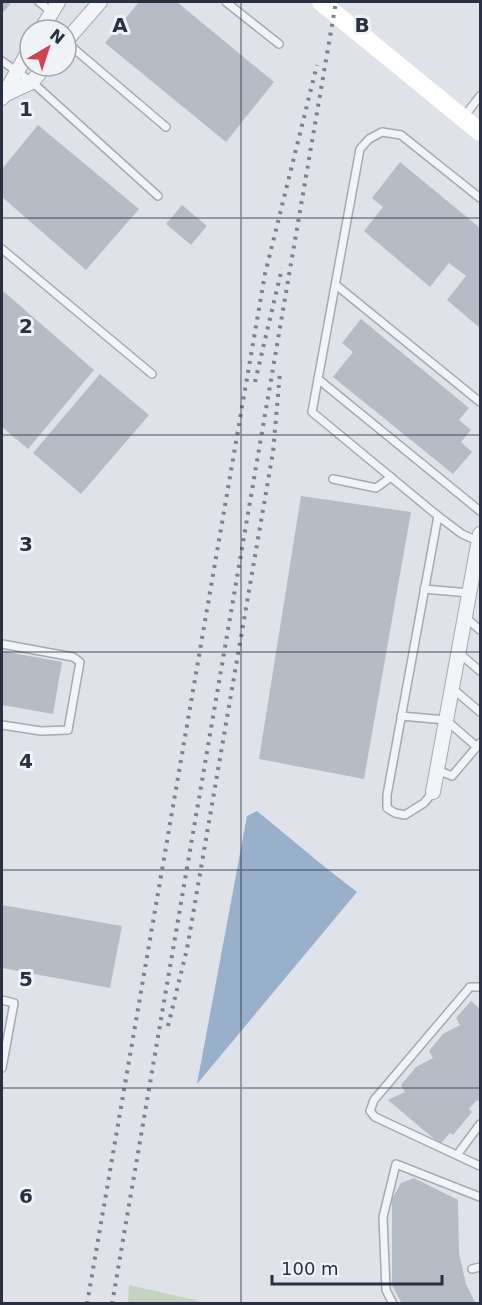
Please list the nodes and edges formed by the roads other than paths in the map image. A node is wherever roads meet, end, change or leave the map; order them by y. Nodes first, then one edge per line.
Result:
1 (39, 2) edge
2 (100, 2) edge
3 (226, 2) edge
4 (321, 2) edge
5 (55, 7) edge
6 (78, 28) edge
7 (279, 44) dead end
8 (78, 52) edge
9 (2, 61) edge
10 (17, 72) junction
11 (35, 78) edge
12 (32, 82) junction
13 (480, 96) edge
14 (3, 97) edge
15 (464, 118) junction
16 (166, 128) dead end
17 (480, 132) edge
18 (158, 196) dead end
19 (480, 198) edge
20 (2, 249) edge
21 (336, 285) junction
22 (152, 374) dead end
23 (318, 380) junction
24 (480, 402) edge
25 (391, 477) junction
26 (333, 479) dead end
27 (480, 511) edge
28 (438, 516) junction
29 (480, 539) edge
30 (424, 589) junction
31 (474, 589) edge
32 (465, 617) junction
33 (480, 630) edge
34 (2, 644) edge
35 (459, 653) junction
36 (480, 671) edge
37 (452, 688) junction
38 (480, 712) edge
39 (401, 716) junction
40 (446, 720) junction
41 (2, 725) edge
42 (479, 745) edge
43 (437, 770) junction
44 (433, 792) joint
45 (480, 987) edge
46 (2, 1000) edge
47 (2, 1068) edge
48 (480, 1124) edge
49 (457, 1155) junction
50 (480, 1166) edge
51 (480, 1197) edge
52 (480, 1267) edge
53 (472, 1269) dead end
54 (393, 1304) edge

1 - 5 lane
2 - 6 street
3 - 7 lane
4 - 15 street
8 - 16 lane
9 - 10 lane
10 - 12 lane
10 - 14 street
11 - 12 street
12 - 14 street
12 - 18 lane
13 - 15 lane
15 - 17 street
19 - 21 lane
20 - 22 lane
21 - 23 lane
21 - 24 lane
23 - 25 lane
23 - 27 lane
25 - 26 lane
25 - 28 lane
28 - 29 lane
28 - 30 lane
29 - 31 street
30 - 31 lane
30 - 39 lane
31 - 32 street
32 - 33 lane
32 - 35 street
34 - 41 lane
35 - 36 lane
35 - 37 street
37 - 38 lane
37 - 40 street
39 - 40 lane
39 - 44 lane
40 - 42 lane
40 - 43 street
42 - 43 lane
43 - 44 street
45 - 49 lane
46 - 47 lane
48 - 49 lane
49 - 50 lane
51 - 54 lane
52 - 53 lane

